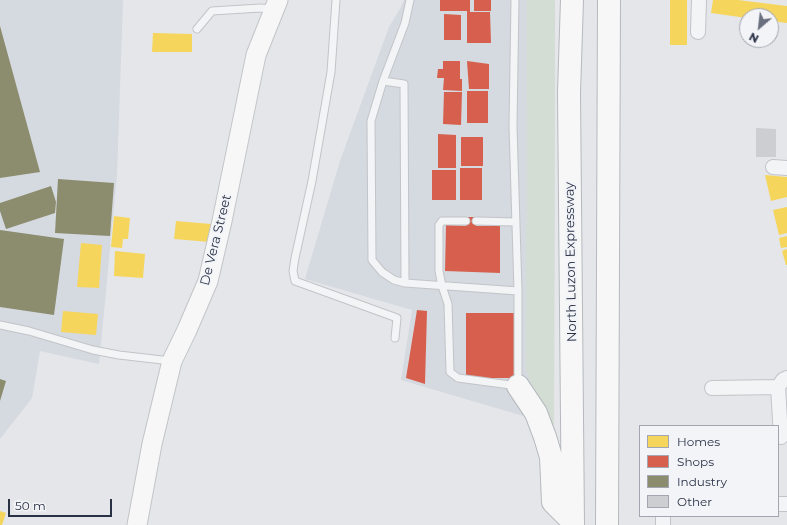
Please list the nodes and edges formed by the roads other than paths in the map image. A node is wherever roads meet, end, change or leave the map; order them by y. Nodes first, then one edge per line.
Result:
1 (336, 0) edge
2 (410, 0) edge
3 (515, 0) edge
4 (572, 0) edge
5 (609, 0) edge
6 (699, 0) edge
7 (276, 4) edge
8 (197, 29) dead end
9 (698, 32) dead end
10 (383, 80) junction
11 (773, 167) dead end
12 (787, 168) edge
13 (466, 221) dead end
14 (476, 221) dead end
15 (516, 222) junction
16 (405, 283) junction
17 (442, 286) junction
18 (518, 292) junction
19 (0, 325) edge
20 (395, 338) dead end
21 (172, 361) junction
22 (782, 383) edge
23 (518, 386) junction
24 (712, 388) dead end
25 (782, 440) edge
26 (573, 524) edge
27 (137, 525) edge
28 (607, 525) edge

1 - 20 lane
2 - 10 lane
3 - 15 lane
4 - 26 highway, North Luzon Expressway
5 - 28 highway
6 - 9 street
7 - 8 lane
7 - 21 street, De Vera Street
10 - 16 lane
10 - 16 lane
11 - 12 street
13 - 17 lane
14 - 15 lane
15 - 18 lane
16 - 17 lane
17 - 18 lane
17 - 23 lane
18 - 23 lane
19 - 21 lane
21 - 27 street, De Vera Street
22 - 24 street
22 - 25 street
23 - 26 highway

